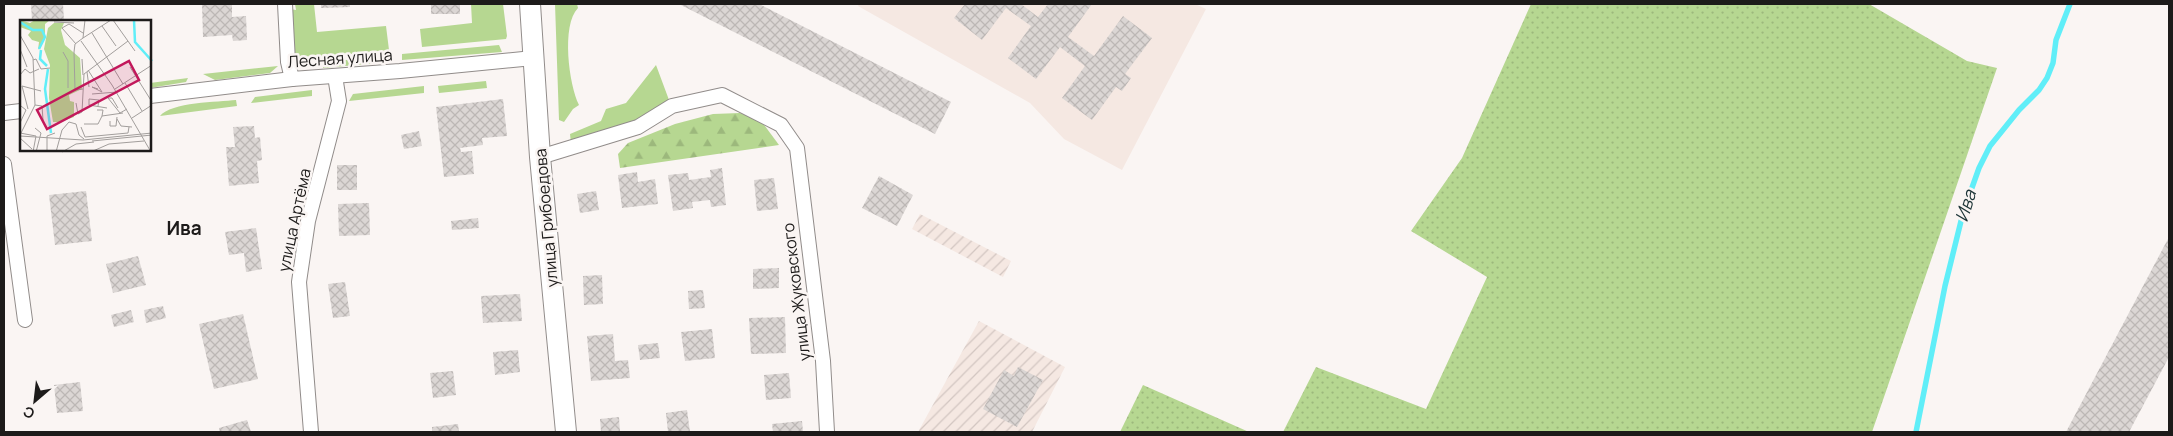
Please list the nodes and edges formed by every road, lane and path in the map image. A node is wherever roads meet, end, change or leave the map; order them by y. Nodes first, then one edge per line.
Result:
1 (285, 4) edge
2 (530, 4) edge
3 (533, 58) junction
4 (335, 76) junction
5 (292, 79) junction
6 (151, 96) edge
7 (20, 111) edge
8 (4, 113) edge
9 (540, 157) junction
10 (4, 164) edge
11 (25, 320) dead end
12 (311, 432) edge
13 (566, 432) edge
14 (827, 432) edge

1 - 5 street
2 - 3 street, улица Грибоедова
3 - 4 street, Лесная улица
3 - 9 street, улица Грибоедова
4 - 5 street, Лесная улица
4 - 12 street, улица Артёма
5 - 6 street, Лесная улица
7 - 8 street
9 - 13 street, улица Грибоедова
9 - 14 street, улица Жуковского
10 - 11 street

